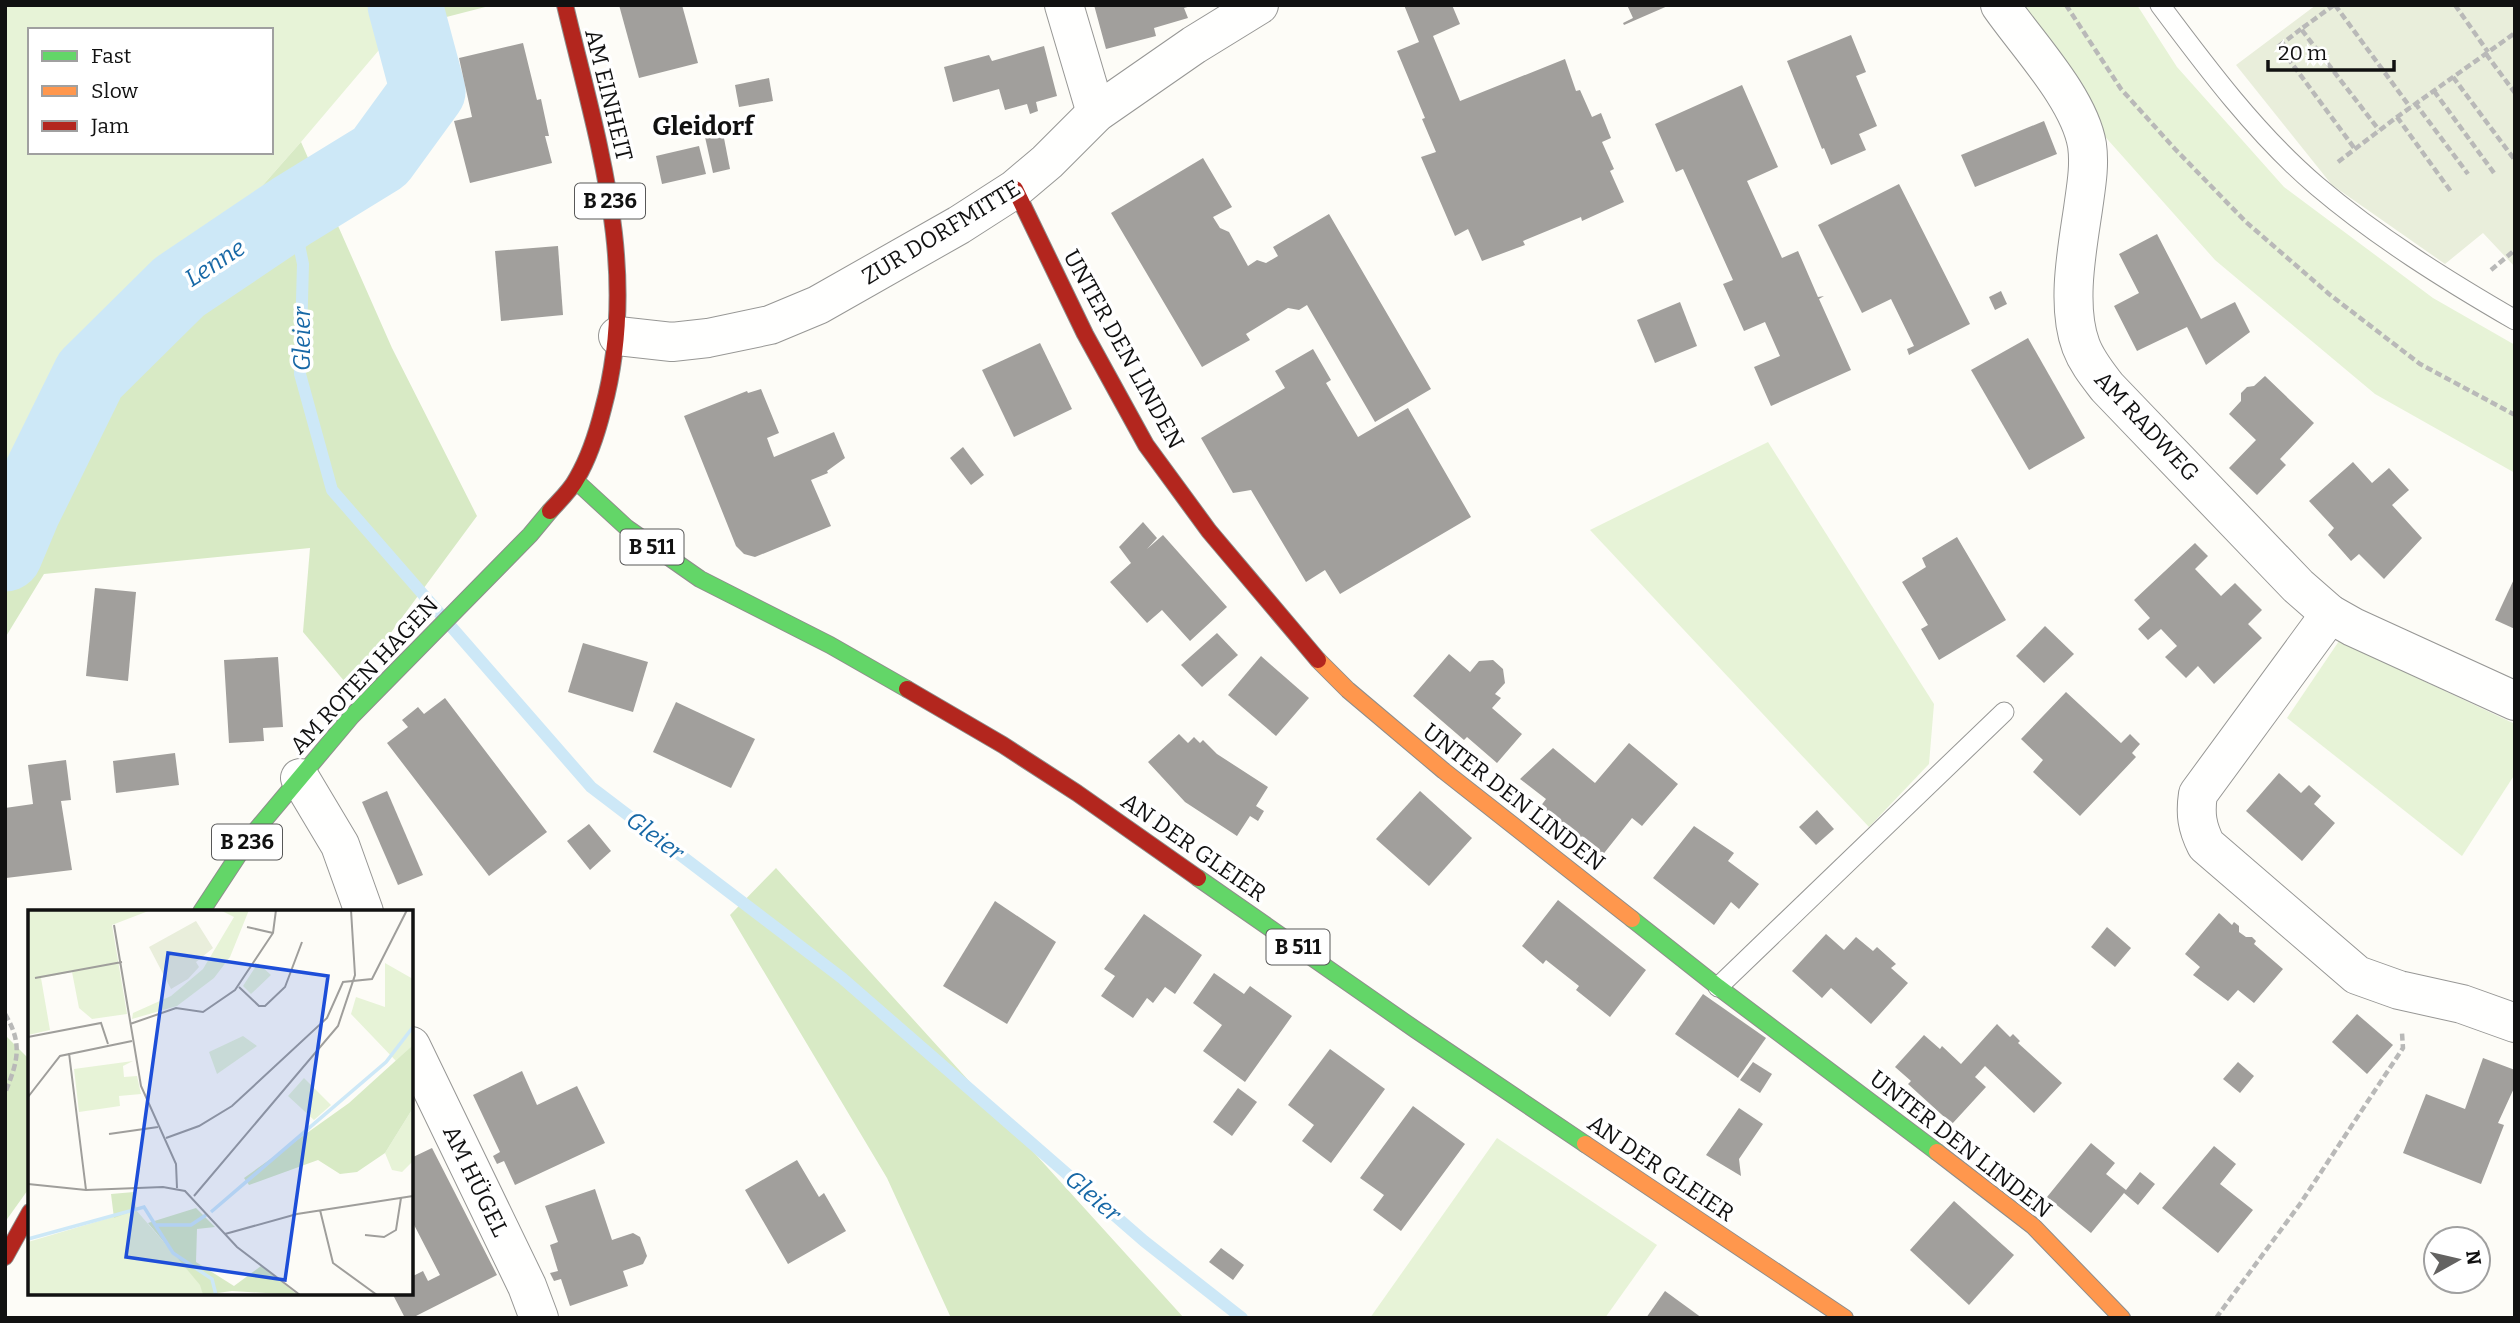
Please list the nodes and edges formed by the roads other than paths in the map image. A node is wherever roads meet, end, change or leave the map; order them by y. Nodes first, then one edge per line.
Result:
1 (565, 5) edge
2 (1064, 5) edge
3 (1258, 5) edge
4 (2000, 5) edge
5 (2160, 5) edge
6 (1096, 113) junction
7 (1015, 189) junction
8 (2515, 320) edge
9 (618, 336) junction
10 (576, 481) junction
11 (2330, 614) junction
12 (2515, 701) edge
13 (2004, 712) dead end
14 (300, 778) junction
15 (202, 910) edge
16 (363, 910) edge
17 (1718, 987) junction
18 (2515, 1023) edge
19 (413, 1050) edge
20 (28, 1216) edge
21 (5, 1257) edge
22 (539, 1318) edge
23 (1845, 1318) edge
24 (2122, 1318) edge

1 - 9 main road, AM EINHEIT / B 236
2 - 6 street
3 - 6 street, ZUR DORFMITTE
4 - 11 street, AM RADWEG
5 - 8 lane
6 - 7 street, ZUR DORFMITTE
7 - 9 street, ZUR DORFMITTE
7 - 17 main road, UNTER DEN LINDEN
9 - 10 main road, AM EINHEIT / B 236
10 - 14 main road, AM ROTEN HAGEN / B 236
10 - 23 main road, AN DER GLEIER / B 511
11 - 12 street, AM RADWEG
11 - 18 street
13 - 17 lane
14 - 15 main road, AM ROTEN HAGEN / B 236
14 - 16 street
17 - 24 main road, UNTER DEN LINDEN
19 - 22 street, AM HÜGEL
20 - 21 main road

